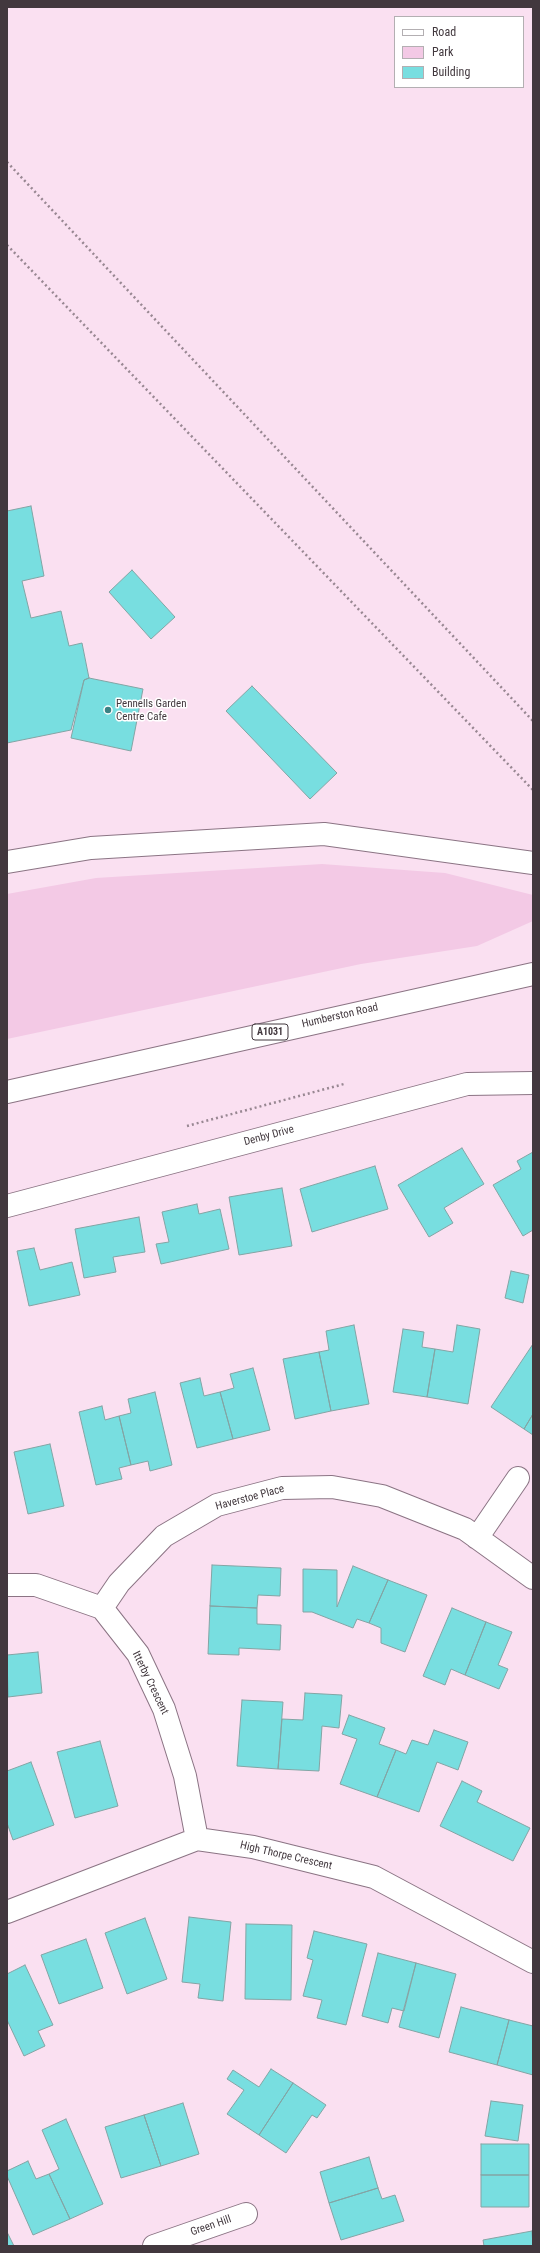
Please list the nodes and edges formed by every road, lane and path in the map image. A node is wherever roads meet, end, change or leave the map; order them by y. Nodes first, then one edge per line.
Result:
1 (7, 162) edge
2 (7, 245) edge
3 (533, 721) edge
4 (533, 790) edge
5 (7, 862) edge
6 (533, 863) edge
7 (533, 974) edge
8 (533, 1083) edge
9 (7, 1092) edge
10 (7, 1206) edge
11 (518, 1478) dead end
12 (477, 1538) junction
13 (533, 1578) edge
14 (7, 1585) edge
15 (102, 1608) junction
16 (197, 1840) junction
17 (7, 1912) edge
18 (533, 1962) edge
19 (246, 2214) dead end
20 (154, 2246) edge

1 - 3 path
2 - 4 path
5 - 6 street
7 - 9 street, Humberston Road / A1031
8 - 10 street, Denby Drive
11 - 12 street
12 - 13 street, Haverstoe Place
12 - 15 street, Haverstoe Place
14 - 15 street
15 - 16 street, Itterby Crescent
16 - 17 street, High Thorpe Crescent
16 - 18 street, High Thorpe Crescent
19 - 20 street, Green Hill

